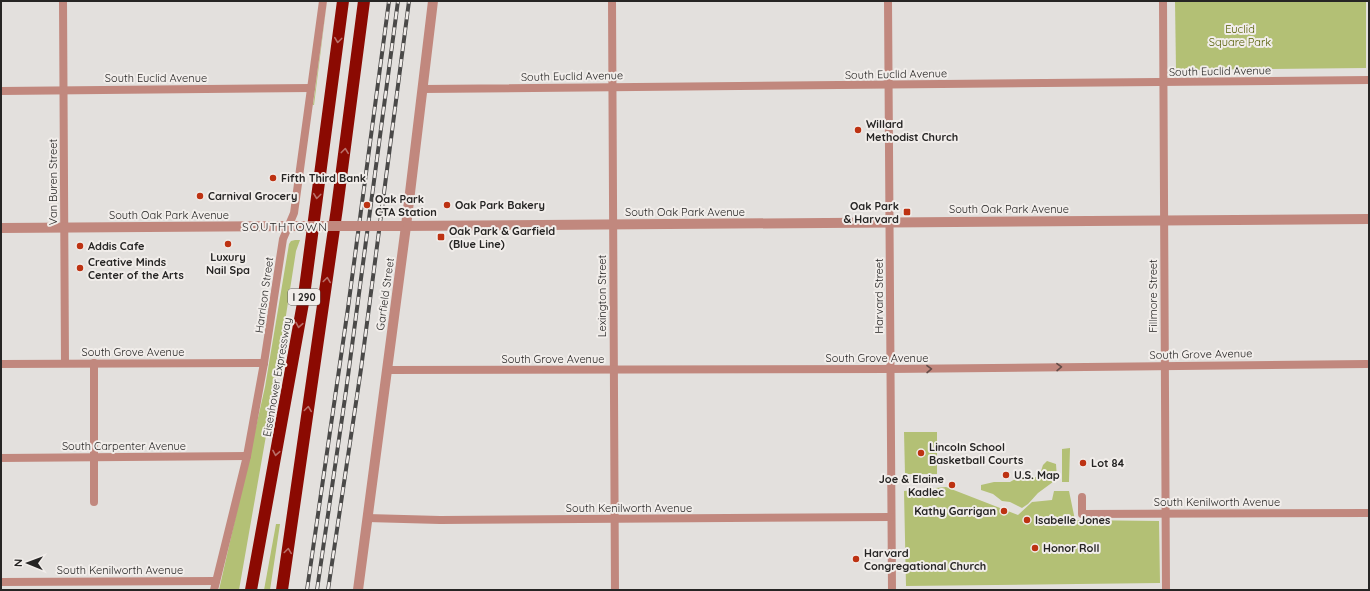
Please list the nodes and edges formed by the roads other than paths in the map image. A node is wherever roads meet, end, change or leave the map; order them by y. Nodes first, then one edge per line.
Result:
1 (63, 1) edge
2 (323, 1) edge
3 (343, 1) edge
4 (364, 1) edge
5 (433, 1) edge
6 (612, 1) edge
7 (888, 1) edge
8 (1163, 1) edge
9 (1369, 80) edge
10 (1163, 82) junction
11 (888, 85) junction
12 (612, 87) junction
13 (311, 88) junction
14 (423, 89) junction
15 (63, 90) junction
16 (1, 91) edge
17 (1369, 219) edge
18 (1163, 220) junction
19 (889, 222) junction
20 (613, 224) junction
21 (288, 226) junction
22 (402, 226) junction
23 (64, 227) junction
24 (1, 228) edge
25 (64, 363) junction
26 (94, 363) junction
27 (264, 363) junction
28 (1, 364) edge
29 (1368, 364) dead end
30 (1164, 366) junction
31 (890, 369) junction
32 (387, 370) junction
33 (614, 370) junction
34 (247, 456) junction
35 (94, 457) junction
36 (1, 458) edge
37 (1082, 497) dead end
38 (94, 502) dead end
39 (1369, 513) edge
40 (1165, 514) junction
41 (891, 517) junction
42 (367, 518) junction
43 (614, 519) junction
44 (216, 581) junction
45 (1, 582) edge
46 (214, 590) edge
47 (251, 590) edge
48 (282, 590) edge
49 (358, 590) edge
50 (615, 590) edge
51 (892, 590) edge
52 (1166, 590) edge

1 - 15 street, Van Buren Street
2 - 13 street, Harrison Street
3 -> 47 highway, Eisenhower Expressway / I 290
48 -> 4 highway, I 290
5 - 14 street, Garfield Street
6 - 12 street, Lexington Street
7 - 11 street, Harvard Street
8 - 10 street, Fillmore Street
9 - 10 street, South Euclid Avenue
10 - 11 street, South Euclid Avenue
10 - 18 street, Fillmore Street
11 - 12 street, South Euclid Avenue
11 - 19 street, Harvard Street
12 - 14 street, South Euclid Avenue
12 - 20 street, Lexington Street
13 - 15 street, South Euclid Avenue
13 - 21 street, Harrison Street
14 - 22 street, Garfield Street
15 - 16 street, South Euclid Avenue
15 - 23 street, Van Buren Street
17 - 18 street, South Oak Park Avenue
18 - 19 street, South Oak Park Avenue
18 - 30 street, Fillmore Street
19 - 20 street, South Oak Park Avenue
19 - 31 street, Harvard Street
20 - 22 street, South Oak Park Avenue
20 - 33 street, Lexington Street
21 - 22 street, South Oak Park Avenue, bridge
21 - 23 street, South Oak Park Avenue
21 - 27 street, Harrison Street
22 - 32 street, Garfield Street
23 - 24 street, South Oak Park Avenue
23 - 25 street, Van Buren Street
25 - 26 street, South Grove Avenue
25 - 28 street, South Grove Avenue
26 - 27 street, South Grove Avenue
26 - 35 street
27 - 34 street, Harrison Street
29 - 30 street, South Grove Avenue
31 -> 30 street, South Grove Avenue
30 - 40 street, Fillmore Street
31 - 33 street, South Grove Avenue
31 - 41 street, Harvard Street
32 - 33 street, South Grove Avenue
32 - 42 street, Garfield Street
33 - 43 street, Lexington Street
34 - 35 street, South Carpenter Avenue
34 - 44 street, Harrison Street
35 - 36 street, South Carpenter Avenue
35 - 38 street
37 - 40 street, South Kenilworth Avenue
39 - 40 street, South Kenilworth Avenue
40 - 52 street, Fillmore Street
41 - 43 street, South Kenilworth Avenue
41 - 51 street, Harvard Street
42 - 43 street, South Kenilworth Avenue
42 - 49 street, Garfield Street
43 - 50 street, Lexington Street
44 - 45 street, South Kenilworth Avenue
44 - 46 street, Harrison Street

